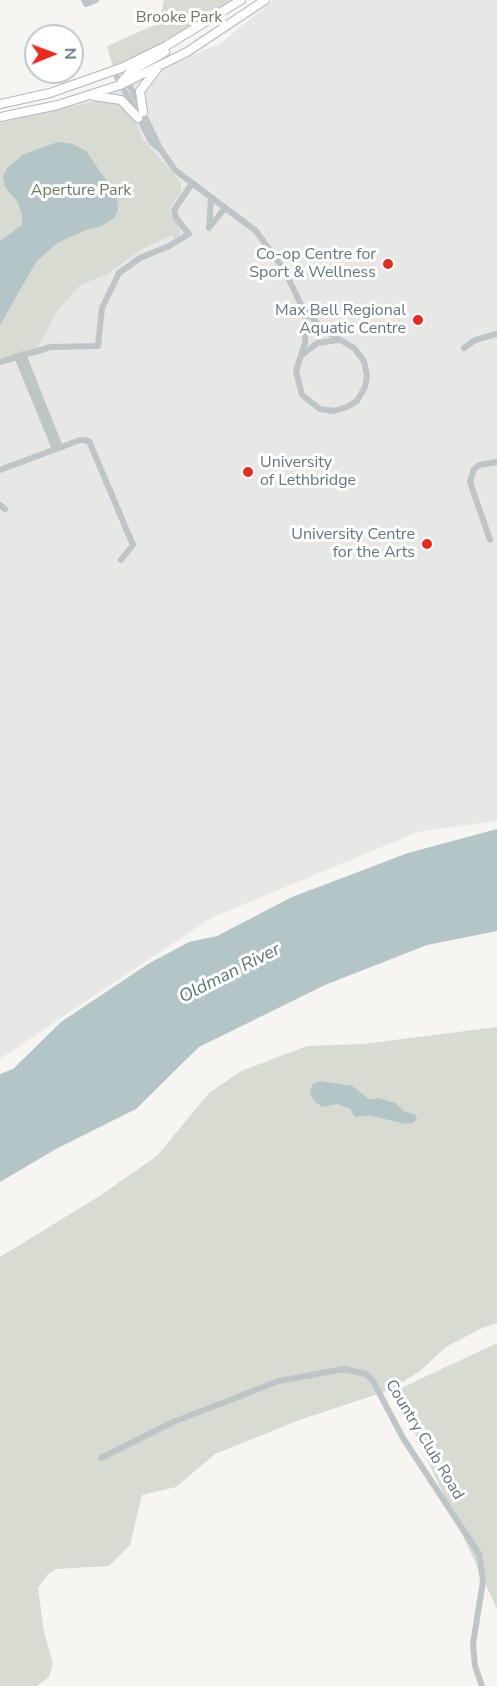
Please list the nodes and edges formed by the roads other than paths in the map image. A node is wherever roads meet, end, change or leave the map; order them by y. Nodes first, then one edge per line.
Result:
1 (84, 0) edge
2 (96, 0) edge
3 (242, 0) edge
4 (265, 0) edge
5 (200, 27) junction
6 (160, 65) junction
7 (117, 70) junction
8 (124, 81) junction
9 (87, 96) junction
10 (0, 104) edge
11 (141, 115) junction
12 (0, 117) edge
13 (191, 185) junction
14 (211, 199) junction
15 (225, 208) junction
16 (302, 307) junction
17 (497, 334) edge
18 (341, 341) junction
19 (464, 348) dead end
20 (20, 355) junction
21 (0, 362) edge
22 (298, 363) junction
23 (58, 448) junction
24 (497, 462) edge
25 (0, 470) edge
26 (490, 540) dead end
27 (121, 560) dead end
28 (101, 1458) dead end
29 (482, 1686) edge

1 - 2 street
3 - 5 main road
4 - 6 main road
5 - 7 main road
5 - 8 main road
6 - 8 main road
6 - 11 main road
7 - 8 street
7 - 10 main road
8 - 9 main road
8 - 11 street
9 - 11 main road
9 - 12 main road
11 - 13 street
13 - 14 street
13 - 20 street
14 - 15 street
14 - 15 street
15 - 16 street
16 - 18 street
16 - 22 street
17 - 19 street
18 - 22 street
18 - 22 street
20 - 21 street
20 - 23 street
23 - 25 street
23 - 27 street
24 - 26 street
28 - 29 street, Country Club Road

